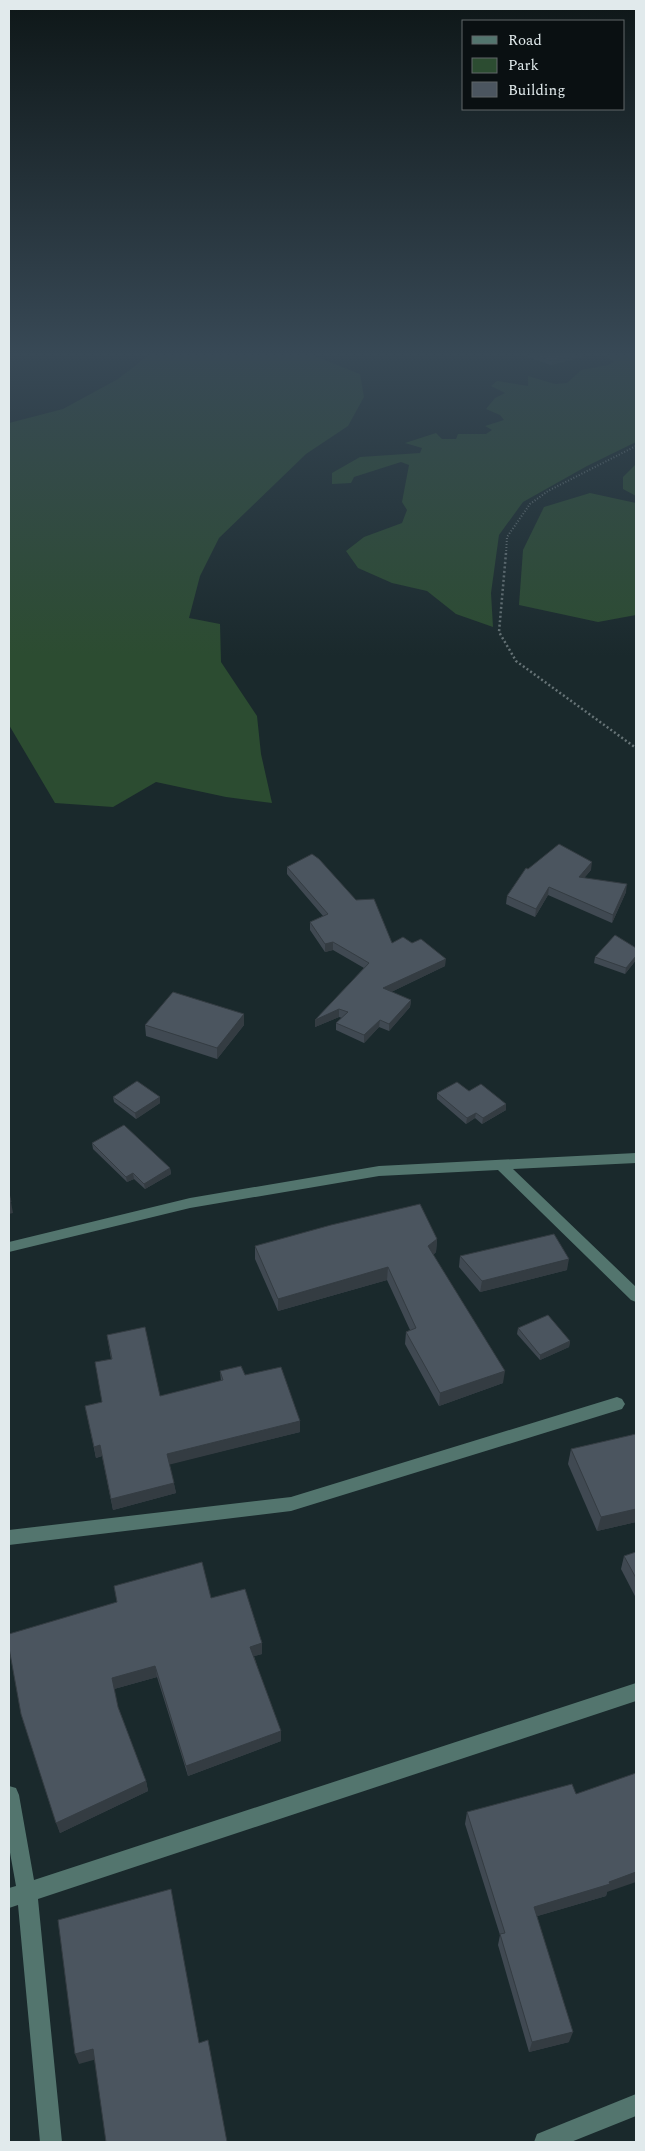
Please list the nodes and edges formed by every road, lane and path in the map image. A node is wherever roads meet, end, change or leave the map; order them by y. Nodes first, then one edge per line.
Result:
1 (618, 455) edge
2 (636, 748) edge
3 (636, 1158) edge
4 (500, 1164) junction
5 (9, 1247) edge
6 (636, 1296) edge
7 (617, 1404) dead end
8 (9, 1538) edge
9 (636, 1692) edge
10 (9, 1795) edge
11 (18, 1895) edge
12 (636, 2105) edge
13 (51, 2142) edge
14 (545, 2142) edge

1 - 2 path
3 - 4 street
4 - 5 street
4 - 6 street
7 - 8 street
9 - 11 street
10 - 11 street
11 - 13 street
12 - 14 street

